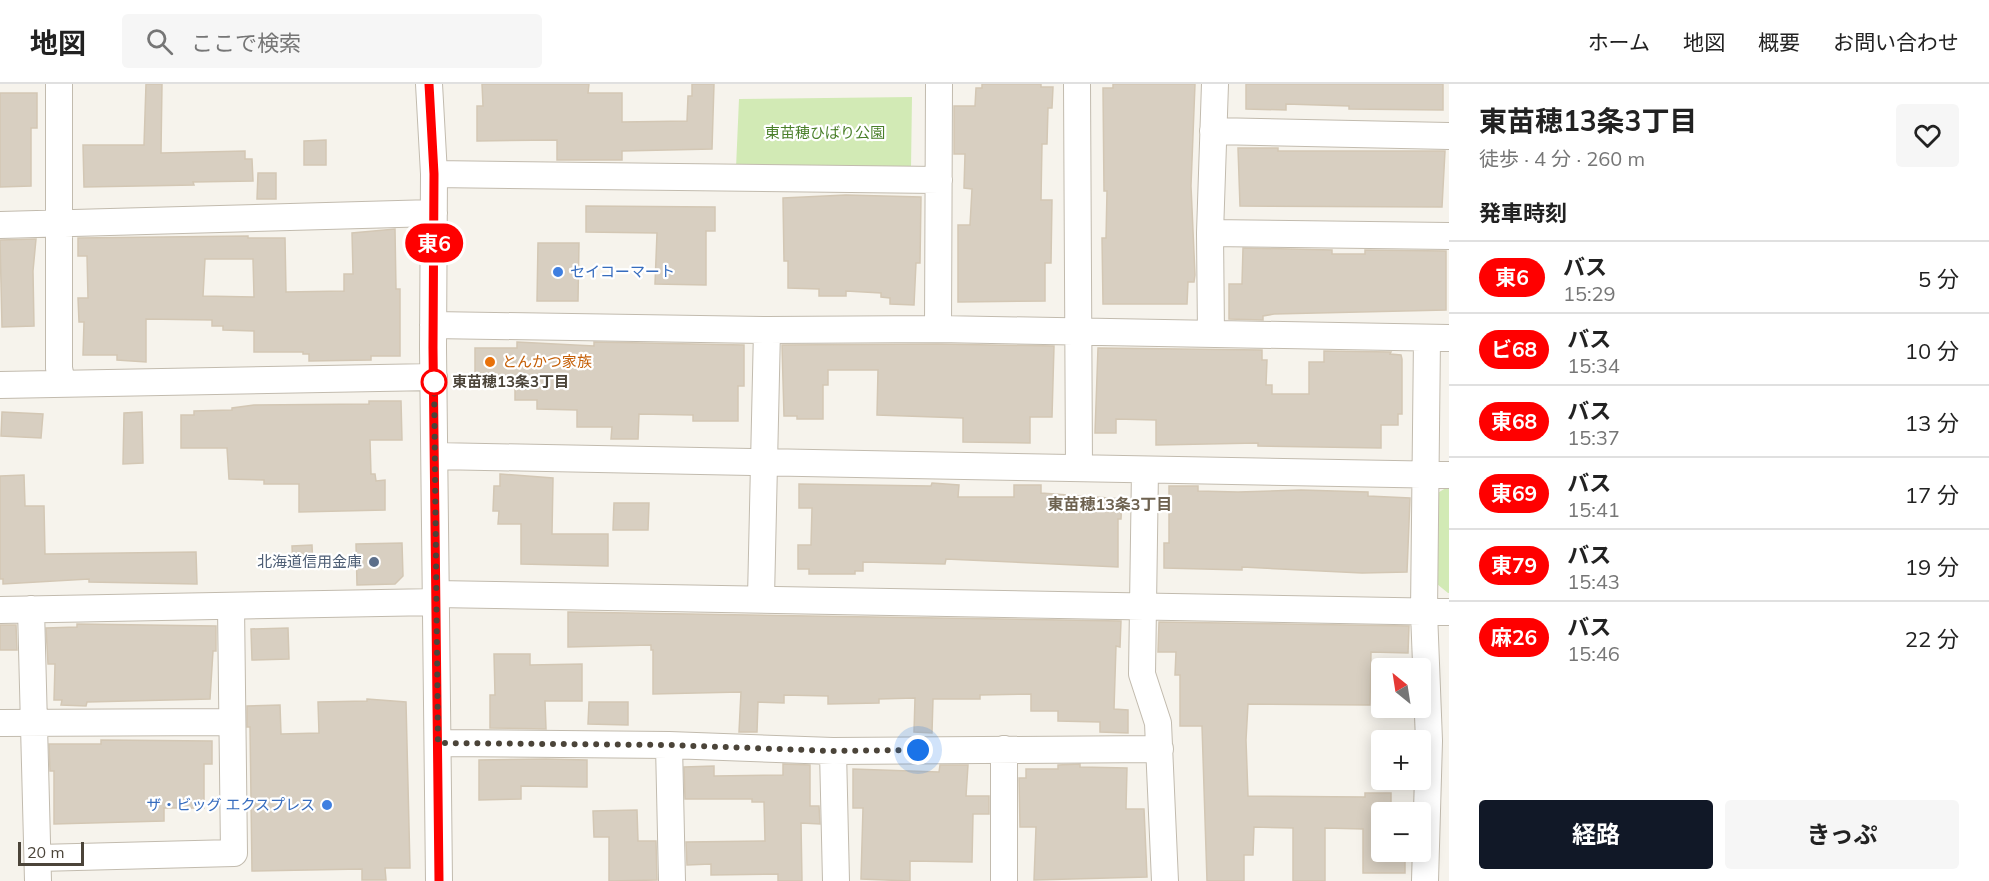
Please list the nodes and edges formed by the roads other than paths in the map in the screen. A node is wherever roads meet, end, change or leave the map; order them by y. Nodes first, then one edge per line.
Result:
1 (59, 84) edge
2 (429, 84) edge
3 (939, 84) edge
4 (1077, 84) edge
5 (1215, 84) edge
6 (1213, 131) junction
7 (1449, 136) edge
8 (434, 174) junction
9 (939, 180) junction
10 (434, 213) junction
11 (60, 223) junction
12 (0, 225) edge
13 (1210, 233) junction
14 (1449, 236) edge
15 (433, 325) junction
16 (938, 329) junction
17 (767, 330) junction
18 (1077, 334) junction
19 (1211, 334) junction
20 (1438, 338) edge
21 (434, 377) junction
22 (62, 383) junction
23 (0, 385) edge
24 (435, 456) junction
25 (765, 463) junction
26 (1079, 468) junction
27 (1145, 470) junction
28 (1438, 475) edge
29 (436, 598) junction
30 (761, 598) junction
31 (231, 606) junction
32 (1145, 606) junction
33 (31, 609) junction
34 (0, 610) edge
35 (1437, 612) edge
36 (34, 722) junction
37 (232, 722) junction
38 (0, 723) edge
39 (1439, 741) edge
40 (438, 743) junction
41 (669, 745) junction
42 (1160, 748) junction
43 (1004, 749) junction
44 (833, 751) junction
45 (38, 870) edge
46 (1433, 879) edge
47 (439, 881) edge
48 (672, 881) edge
49 (836, 881) edge
50 (1004, 881) edge
51 (1165, 881) edge

1 - 11 street
2 - 8 street
3 - 9 street
4 - 18 street
5 - 6 street
6 - 7 street
6 - 13 street
8 - 9 street
8 - 10 street
9 - 16 street
10 - 11 street
10 - 15 street
11 - 12 street
11 - 22 street
13 - 14 street
13 - 19 street
15 - 17 street
15 - 21 street
16 - 17 street
16 - 18 street
17 - 25 street
18 - 19 street
18 - 26 street
19 - 20 street
20 - 28 street
21 - 22 street
21 - 24 street
22 - 23 street
24 - 25 street
24 - 29 street
25 - 26 street
25 - 30 street
26 - 27 street
27 - 28 street
27 - 32 street
28 - 35 street
29 - 30 street
29 - 31 street
29 - 40 street
30 - 32 street
31 - 33 street
31 - 37 street
32 - 35 street
32 - 42 street
33 - 34 street
33 - 36 street
35 - 39 street
36 - 37 street
36 - 38 street
36 - 45 street
37 - 45 street
39 - 46 street
40 - 41 street
40 - 47 street
41 - 44 street
41 - 48 street
42 - 43 street
42 - 51 street
43 - 44 street
43 - 50 street
44 - 49 street

